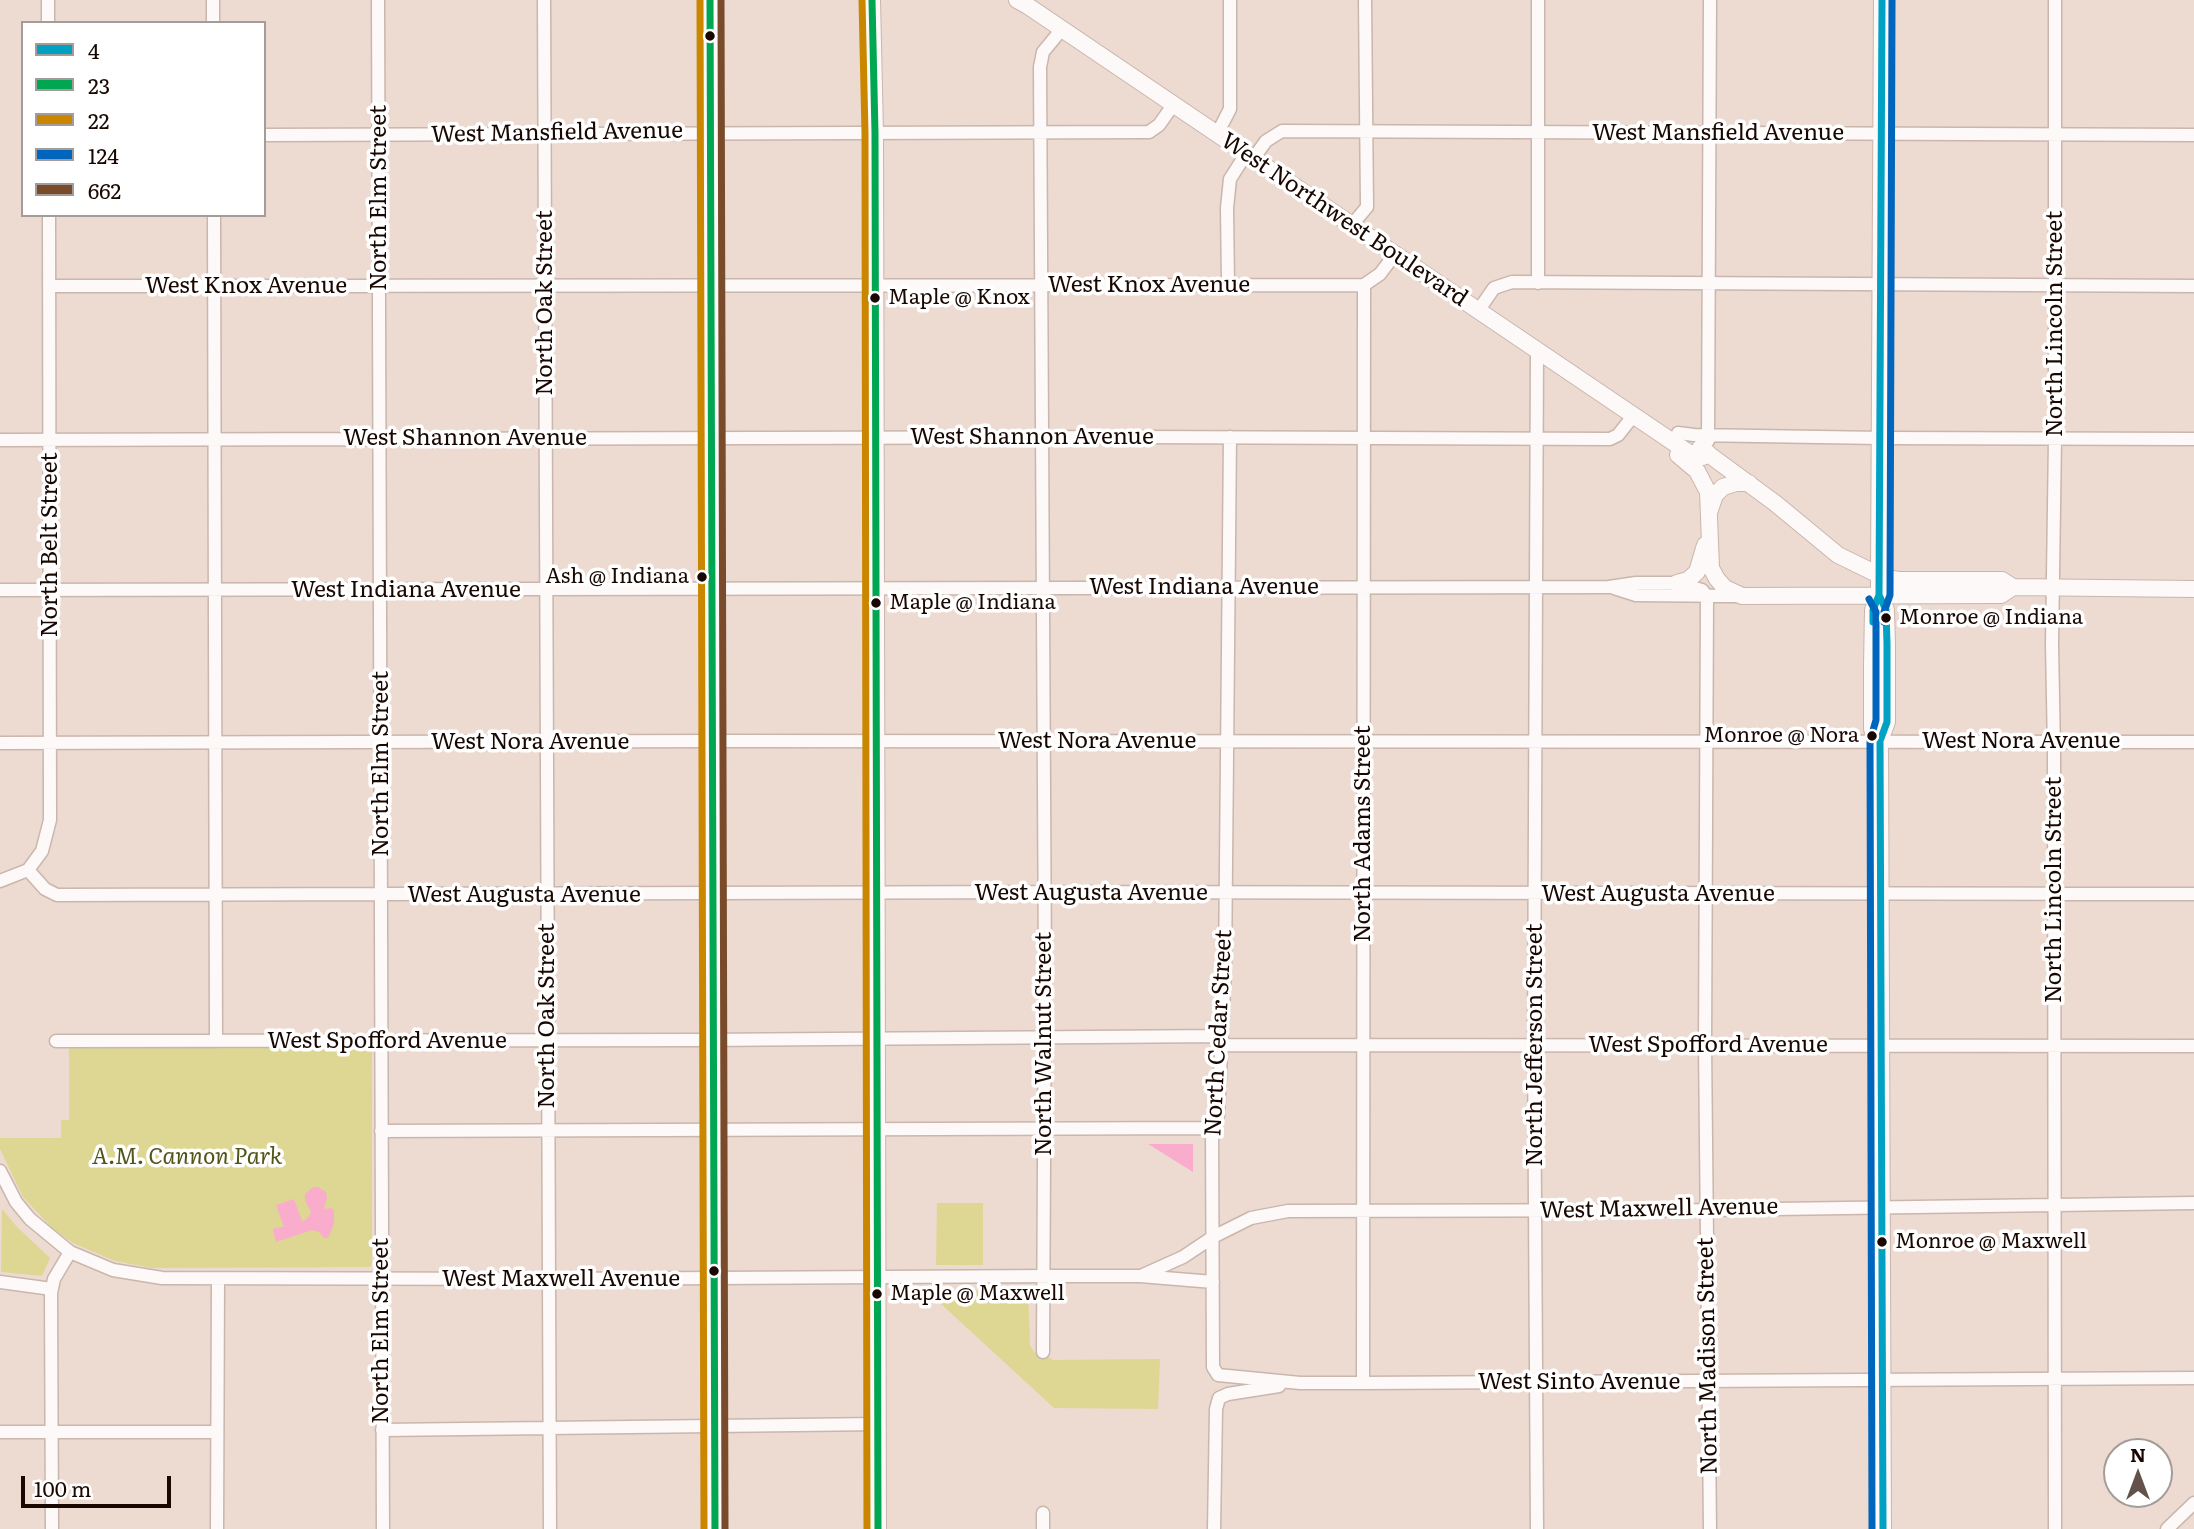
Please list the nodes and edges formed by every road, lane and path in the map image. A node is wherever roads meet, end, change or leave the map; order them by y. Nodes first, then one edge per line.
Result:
1 (48, 0) edge
2 (213, 0) edge
3 (378, 0) edge
4 (544, 0) edge
5 (710, 0) edge
6 (872, 0) edge
7 (1230, 0) edge
8 (1365, 0) edge
9 (1538, 0) edge
10 (1710, 0) edge
11 (1882, 0) edge
12 (2055, 0) edge
13 (1025, 1) edge
14 (48, 21) edge
15 (213, 21) edge
16 (1062, 29) junction
17 (1173, 105) junction
18 (1365, 131) junction
19 (711, 132) junction
20 (1041, 132) junction
21 (1538, 132) junction
22 (1710, 132) junction
23 (875, 133) junction
24 (544, 134) junction
25 (1217, 134) junction
26 (1882, 134) junction
27 (266, 135) edge
28 (379, 135) junction
29 (2055, 135) junction
30 (2194, 135) edge
31 (1250, 156) junction
32 (49, 217) edge
33 (214, 217) edge
34 (1351, 226) junction
35 (1395, 254) junction
36 (1538, 283) junction
37 (1042, 284) junction
38 (1228, 284) junction
39 (1709, 284) junction
40 (379, 285) junction
41 (545, 285) junction
42 (710, 285) junction
43 (874, 285) junction
44 (1364, 285) junction
45 (49, 286) junction
46 (215, 286) junction
47 (1882, 286) junction
48 (2194, 286) edge
49 (2055, 287) junction
50 (1478, 311) junction
51 (1537, 351) junction
52 (1634, 415) junction
53 (1678, 433) junction
54 (1708, 435) junction
55 (545, 437) junction
56 (711, 437) junction
57 (874, 437) junction
58 (1043, 437) junction
59 (1230, 437) junction
60 (379, 438) junction
61 (1363, 438) junction
62 (1881, 438) junction
63 (2055, 438) junction
64 (0, 439) edge
65 (50, 439) junction
66 (214, 439) junction
67 (1536, 439) junction
68 (2194, 439) edge
69 (1666, 444) junction
70 (1708, 453) junction
71 (1743, 479) junction
72 (1708, 521) junction
73 (1880, 576) junction
74 (1677, 583) junction
75 (1042, 587) junction
76 (1228, 587) junction
77 (1536, 587) junction
78 (1609, 587) junction
79 (2013, 587) junction
80 (875, 588) junction
81 (1363, 588) junction
82 (2053, 588) junction
83 (546, 589) junction
84 (713, 589) junction
85 (2194, 589) edge
86 (0, 590) edge
87 (50, 590) junction
88 (215, 590) junction
89 (380, 590) junction
90 (1707, 596) junction
91 (1742, 596) junction
92 (1879, 596) junction
93 (713, 741) junction
94 (876, 741) junction
95 (1043, 741) junction
96 (1227, 741) junction
97 (1362, 741) junction
98 (1536, 741) junction
99 (1708, 741) junction
100 (1880, 741) junction
101 (2054, 741) junction
102 (2194, 742) edge
103 (0, 743) edge
104 (50, 743) junction
105 (381, 743) junction
106 (546, 743) junction
107 (217, 744) junction
108 (28, 870) junction
109 (0, 881) edge
110 (1043, 892) junction
111 (876, 893) junction
112 (1225, 893) junction
113 (1363, 893) junction
114 (1535, 893) junction
115 (1880, 893) junction
116 (547, 894) junction
117 (1707, 894) junction
118 (2054, 894) junction
119 (2194, 894) edge
120 (217, 895) junction
121 (381, 895) junction
122 (713, 895) junction
123 (1045, 1037) junction
124 (877, 1038) junction
125 (713, 1039) junction
126 (548, 1040) junction
127 (1221, 1040) junction
128 (56, 1041) dead end
129 (216, 1041) junction
130 (381, 1041) junction
131 (1362, 1044) junction
132 (1534, 1045) junction
133 (1705, 1045) junction
134 (1881, 1045) junction
135 (2194, 1046) edge
136 (2053, 1047) junction
137 (1044, 1128) junction
138 (1212, 1128) junction
139 (547, 1129) junction
140 (714, 1129) junction
141 (876, 1129) junction
142 (381, 1130) junction
143 (0, 1171) edge
144 (2194, 1203) edge
145 (2054, 1205) junction
146 (1880, 1207) junction
147 (1706, 1210) junction
148 (1362, 1211) junction
149 (1534, 1211) junction
150 (1213, 1237) junction
151 (70, 1252) junction
152 (877, 1276) junction
153 (1043, 1276) junction
154 (1140, 1276) junction
155 (715, 1278) junction
156 (548, 1279) junction
157 (218, 1280) junction
158 (381, 1280) junction
159 (0, 1282) edge
160 (1213, 1282) junction
161 (52, 1289) junction
162 (1043, 1352) dead end
163 (1218, 1375) joint
164 (2055, 1378) junction
165 (2194, 1378) edge
166 (1881, 1380) junction
167 (1537, 1382) junction
168 (1707, 1382) junction
169 (1300, 1383) junction
170 (1363, 1383) junction
171 (879, 1424) junction
172 (715, 1425) junction
173 (549, 1427) junction
174 (382, 1430) junction
175 (0, 1432) edge
176 (216, 1432) junction
177 (51, 1433) junction
178 (2192, 1510) edge
179 (1043, 1513) dead end
180 (52, 1529) edge
181 (217, 1529) edge
182 (383, 1529) edge
183 (550, 1529) edge
184 (715, 1529) edge
185 (878, 1529) edge
186 (1043, 1529) edge
187 (1214, 1529) edge
188 (1537, 1529) edge
189 (1710, 1529) edge
190 (1883, 1529) edge
191 (2054, 1529) edge
192 (2167, 1529) edge

1 - 14 street
2 - 15 street
3 - 28 street, North Elm Street
4 - 24 street, North Oak Street
5 - 19 main road
6 - 23 main road
7 - 25 street
8 - 18 street
9 - 21 street
10 - 22 street
11 - 26 main road
12 - 29 street, North Lincoln Street
13 - 16 main road, West Northwest Boulevard
16 - 17 main road, West Northwest Boulevard
16 - 20 street, North Walnut Street
17 - 20 street, West Mansfield Avenue
17 - 25 main road, West Northwest Boulevard
18 - 21 street, West Mansfield Avenue
18 - 31 street, West Mansfield Avenue
18 - 34 street
19 - 23 street, West Mansfield Avenue
19 - 24 street, West Mansfield Avenue
19 - 42 main road
20 - 23 street, West Mansfield Avenue
20 - 37 street, North Walnut Street
21 - 22 street, West Mansfield Avenue
21 - 36 street
22 - 26 street, West Mansfield Avenue
22 - 39 street
23 - 43 main road
24 - 28 street, West Mansfield Avenue
24 - 41 street, North Oak Street
25 - 31 main road, West Northwest Boulevard
26 - 29 street, West Mansfield Avenue
26 - 47 main road
27 - 28 street, West Mansfield Avenue
28 - 40 street, North Elm Street
29 - 30 street, West Mansfield Avenue
29 - 49 street, North Lincoln Street
31 - 34 main road, West Northwest Boulevard
31 - 38 street
32 - 45 street, North Belt Street
33 - 46 street
34 - 35 main road, West Northwest Boulevard
35 - 44 street
35 - 50 main road, West Northwest Boulevard
36 - 39 street
36 - 50 street
37 - 38 street, West Knox Avenue
37 - 43 street, West Knox Avenue
37 - 58 street, North Walnut Street
38 - 44 street, West Knox Avenue
39 - 47 street
39 - 54 street
40 - 41 street, West Knox Avenue
40 - 46 street, West Knox Avenue
40 - 60 street, North Elm Street
41 - 42 street, West Knox Avenue
41 - 55 street, North Oak Street
42 - 43 street, West Knox Avenue
42 - 56 main road
43 - 57 main road
44 - 61 street, North Adams Street
45 - 46 street, West Knox Avenue
45 - 65 street, North Belt Street
46 - 66 street
47 - 49 street
47 - 62 main road
48 - 49 street
49 - 63 street, North Lincoln Street
50 - 51 main road, West Northwest Boulevard
51 - 52 main road, West Northwest Boulevard
51 - 67 street, North Jefferson Street
52 - 67 street, West Shannon Avenue
52 - 69 main road, West Northwest Boulevard
53 - 54 street
53 - 69 main road
53 - 70 main road
54 - 62 street
54 - 70 street
55 - 56 street, West Shannon Avenue
55 - 60 street, West Shannon Avenue
55 - 83 street, North Oak Street
56 - 57 street, West Shannon Avenue
56 - 84 main road
57 - 58 street, West Shannon Avenue
57 - 80 main road
58 - 59 street, West Shannon Avenue
58 - 75 street, North Walnut Street
59 - 61 street, West Shannon Avenue
59 - 76 street, North Cedar Street
60 - 66 street, West Shannon Avenue
60 - 89 street, North Elm Street
61 - 67 street, West Shannon Avenue
61 - 81 street, North Adams Street
62 - 63 street
62 - 73 main road
63 - 68 street
63 - 82 street, North Lincoln Street
64 - 65 street, West Shannon Avenue
65 - 66 street, West Shannon Avenue
65 - 87 street, North Belt Street
66 - 88 street
67 - 77 street, North Jefferson Street
69 - 70 main road
69 - 72 main road, West Northwest Boulevard
70 - 71 main road
71 - 72 main road
71 - 73 main road
72 - 74 main road
72 - 91 main road, West Northwest Boulevard
73 - 79 main road, West Indiana Avenue
73 - 92 main road
74 - 78 street, West Indiana Avenue
74 - 90 street, West Indiana Avenue
75 - 76 street, West Indiana Avenue
75 - 80 street, West Indiana Avenue
75 - 95 street, North Walnut Street
76 - 81 street, West Indiana Avenue
76 - 96 street, North Cedar Street
77 - 78 street, West Indiana Avenue
77 - 81 street, West Indiana Avenue
77 - 98 street, North Jefferson Street
78 - 90 street, West Indiana Avenue
79 - 82 main road, West Indiana Avenue
79 - 92 main road, West Indiana Avenue
80 - 84 street, West Indiana Avenue
80 - 94 main road
81 - 97 street, North Adams Street
82 - 85 main road, West Indiana Avenue
82 - 101 street, North Lincoln Street
83 - 84 street, West Indiana Avenue
83 - 89 street, West Indiana Avenue
83 - 106 street, North Oak Street
84 - 93 main road
86 - 87 street, West Indiana Avenue
87 - 88 street, West Indiana Avenue
87 - 104 street, North Belt Street
88 - 89 street, West Indiana Avenue
88 - 107 street
89 - 105 street, North Elm Street
90 - 91 street, West Indiana Avenue
90 - 99 street, North Madison Street
91 - 92 main road, West Indiana Avenue
92 - 100 main road
93 - 94 street, West Nora Avenue
93 - 106 street, West Nora Avenue
93 - 122 main road
94 - 95 street, West Nora Avenue
94 - 111 main road
95 - 96 street, West Nora Avenue
95 - 110 street, North Walnut Street
96 - 97 street, West Nora Avenue
96 - 112 street, North Cedar Street
97 - 98 street, West Nora Avenue
97 - 113 street, North Adams Street
98 - 99 street, West Nora Avenue
98 - 114 street, North Jefferson Street
99 - 100 street, West Nora Avenue
99 - 117 street, North Madison Street
100 - 101 street, West Nora Avenue
100 - 115 main road
101 - 102 street, West Nora Avenue
101 - 118 street, North Lincoln Street
103 - 104 street, West Nora Avenue
104 - 107 street, West Nora Avenue
104 - 108 street, North Belt Street
105 - 106 street, West Nora Avenue
105 - 107 street, West Nora Avenue
105 - 121 street, North Elm Street
106 - 116 street, North Oak Street
107 - 120 street
108 - 109 street
108 - 120 street, West Augusta Avenue
110 - 111 street, West Augusta Avenue
110 - 112 street, West Augusta Avenue
110 - 123 street, North Walnut Street
111 - 122 street, West Augusta Avenue
111 - 124 main road
112 - 113 street, West Augusta Avenue
112 - 127 street, North Cedar Street
113 - 114 street, West Augusta Avenue
113 - 131 street, North Adams Street
114 - 117 street, West Augusta Avenue
114 - 132 street, North Jefferson Street
115 - 117 street, West Augusta Avenue
115 - 118 street, West Augusta Avenue
115 - 134 main road
116 - 121 street, West Augusta Avenue
116 - 122 street, West Augusta Avenue
116 - 126 street, North Oak Street
117 - 133 street, North Madison Street
118 - 119 street, West Augusta Avenue
118 - 136 street, North Lincoln Street
120 - 121 street, West Augusta Avenue
120 - 129 street
121 - 130 street, North Elm Street
122 - 125 main road
123 - 124 street, West Spofford Avenue
123 - 127 street, West Spofford Avenue
123 - 137 street, North Walnut Street
124 - 125 street, West Spofford Avenue
124 - 141 main road
125 - 126 street, West Spofford Avenue
125 - 140 main road
126 - 130 street, West Spofford Avenue
126 - 139 street, North Oak Street
127 - 131 street, West Spofford Avenue
127 - 138 street, North Cedar Street
128 - 129 street, West Spofford Avenue
129 - 130 street, West Spofford Avenue
130 - 142 street, North Elm Street
131 - 132 street, West Spofford Avenue
131 - 148 street, North Adams Street
132 - 133 street, West Spofford Avenue
132 - 149 street, North Jefferson Street
133 - 134 street, West Spofford Avenue
133 - 147 street, North Madison Street
134 - 136 street, West Spofford Avenue
134 - 146 main road
135 - 136 street, West Spofford Avenue
136 - 145 street, North Lincoln Street
137 - 138 street
137 - 141 street
137 - 153 street, North Walnut Street
138 - 150 street, North Cedar Street
139 - 140 street
139 - 142 street
139 - 156 street, North Oak Street
140 - 141 street
140 - 155 main road
141 - 152 main road
142 - 158 street, North Elm Street
143 - 151 street, West Maxwell Avenue
144 - 145 street, West Maxwell Avenue
145 - 146 street, West Maxwell Avenue
145 - 164 street, North Lincoln Street
146 - 147 street, West Maxwell Avenue
146 - 166 main road
147 - 149 street, West Maxwell Avenue
147 - 168 street, North Madison Street
148 - 149 street, West Maxwell Avenue
148 - 150 street, West Maxwell Avenue
148 - 170 street, North Adams Street
149 - 167 street, North Jefferson Street
150 - 154 street, West Maxwell Avenue
150 - 160 street, North Cedar Street
151 - 157 street, West Maxwell Avenue
151 - 161 street
152 - 153 street, West Maxwell Avenue
152 - 155 street, West Maxwell Avenue
152 - 171 main road
153 - 154 street, West Maxwell Avenue
153 - 162 street, North Walnut Street
154 - 160 street, West Maxwell Avenue
155 - 156 street, West Maxwell Avenue
155 - 172 main road
156 - 158 street, West Maxwell Avenue
156 - 173 street, North Oak Street
157 - 158 street, West Maxwell Avenue
157 - 176 street
158 - 174 street, North Elm Street
159 - 161 street
160 - 163 street, North Cedar Street
161 - 177 street
163 - 169 street, West Sinto Avenue
164 - 165 street, West Sinto Avenue
164 - 166 street, West Sinto Avenue
164 - 191 street, North Lincoln Street
166 - 168 street, West Sinto Avenue
166 - 190 main road
167 - 168 street, West Sinto Avenue
167 - 170 street, West Sinto Avenue
167 - 188 street, North Jefferson Street
168 - 189 street, North Madison Street
169 - 170 street, West Sinto Avenue
169 - 187 street, West Sinto Avenue
171 - 172 street
171 - 185 main road
172 - 173 street
172 - 184 main road
173 - 174 street
173 - 183 street, North Oak Street
174 - 182 street, North Elm Street
175 - 177 street
176 - 177 street
176 - 181 street
177 - 180 street
178 - 192 street
179 - 186 street

